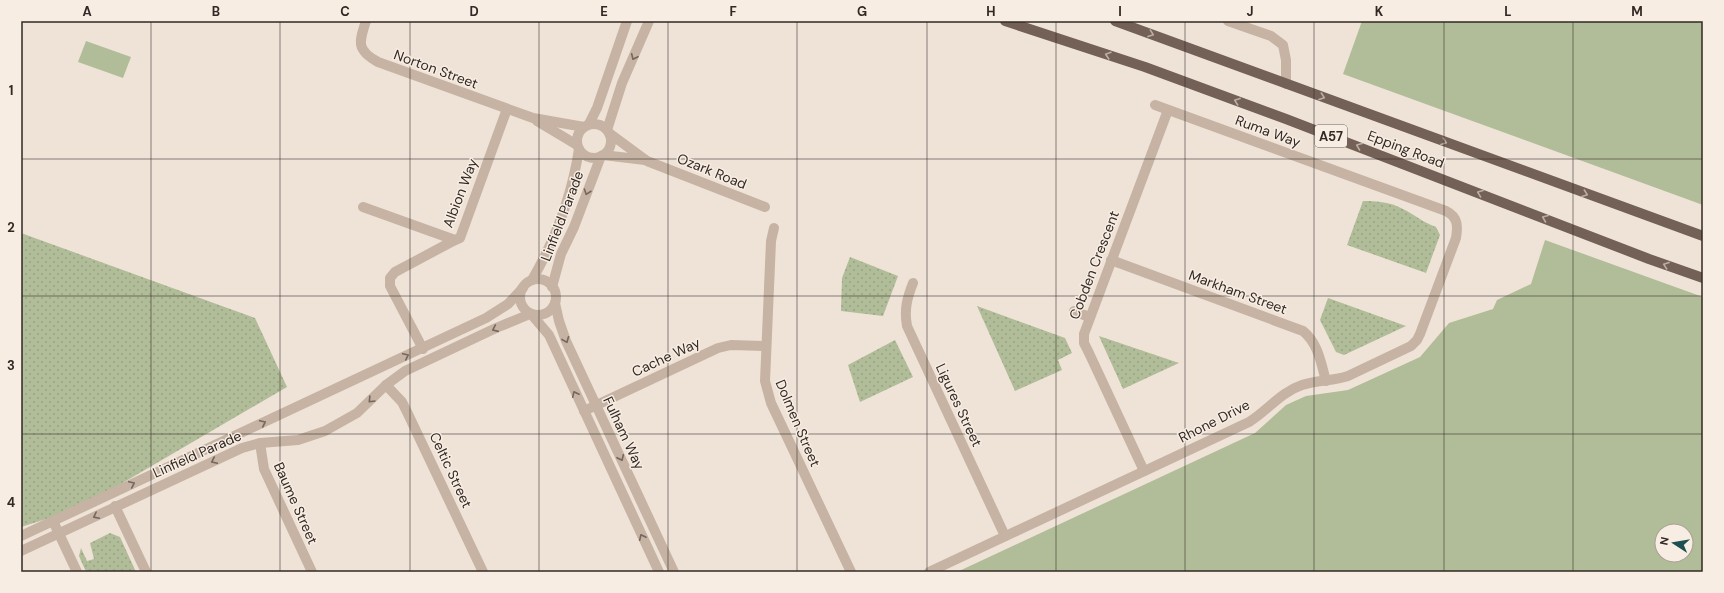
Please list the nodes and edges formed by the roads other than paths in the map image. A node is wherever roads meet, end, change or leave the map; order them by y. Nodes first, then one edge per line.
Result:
1 (366, 21) edge
2 (627, 21) edge
3 (650, 21) edge
4 (1005, 21) edge
5 (1115, 21) edge
6 (1228, 21) edge
7 (1286, 84) junction
8 (1155, 105) dead end
9 (507, 109) junction
10 (1168, 110) junction
11 (533, 118) junction
12 (587, 125) junction
13 (608, 132) junction
14 (578, 147) junction
15 (602, 155) junction
16 (647, 161) junction
17 (363, 208) dead end
18 (766, 208) dead end
19 (1457, 222) joint
20 (774, 228) dead end
21 (1703, 236) edge
22 (455, 240) junction
23 (1111, 260) junction
24 (1703, 278) edge
25 (532, 280) junction
26 (913, 283) dead end
27 (552, 287) junction
28 (523, 288) junction
29 (555, 303) junction
30 (1074, 311) dead end
31 (531, 314) junction
32 (1089, 317) junction
33 (766, 346) junction
34 (423, 348) junction
35 (1326, 381) junction
36 (386, 385) junction
37 (596, 405) junction
38 (584, 412) junction
39 (260, 443) junction
40 (1144, 471) junction
41 (115, 506) junction
42 (52, 521) junction
43 (59, 533) junction
44 (21, 536) edge
45 (1005, 536) junction
46 (21, 551) edge
47 (77, 572) edge
48 (146, 572) edge
49 (312, 572) edge
50 (483, 572) edge
51 (659, 572) edge
52 (674, 572) edge
53 (851, 572) edge
54 (929, 572) edge

1 - 9 street, Norton Street
2 - 12 street
3 -> 13 street
24 -> 4 main road, Epping Road / A57
5 -> 7 main road, Epping Road
6 - 7 street
7 -> 21 main road, Epping Road
8 - 10 street, Ruma Way
9 - 11 street, Norton Street
9 - 22 street, Albion Way
10 - 19 street, Ruma Way
10 - 23 street, Cobden Crescent
11 - 12 street, Norton Street
11 - 14 street, Norton Street
12 - 13 street
12 - 14 street
13 - 15 street
13 - 16 street
14 - 15 street
14 - 25 street, Linfield Parade
15 - 16 street
15 -> 27 street, Linfield Parade
16 - 18 street, Ozark Road
17 - 22 street, Albion Way
19 - 35 street, Rhone Drive
20 - 33 street, Dolmen Street
22 - 34 street
23 - 32 street, Cobden Crescent
23 - 35 street, Markham Street
25 - 27 street
25 - 28 street
26 - 45 street, Ligures Street
27 - 29 street
28 - 31 street
28 - 34 street, Linfield Parade
29 - 31 street
29 -> 37 street, Fulham Way
30 - 32 street
31 -> 36 street, Linfield Parade
38 -> 31 street, Fulham Way
32 - 40 street, Cobden Crescent
33 - 37 street, Cache Way
33 - 53 street, Dolmen Street
42 -> 34 street, Linfield Parade
35 - 40 street, Rhone Drive
36 -> 39 street, Linfield Parade
36 - 50 street, Celtic Street
37 - 38 street, Cache Way
37 -> 52 street, Fulham Way
51 -> 38 street, Fulham Way
39 -> 41 street, Linfield Parade
39 - 49 street, Baume Street
40 - 45 street, Rhone Drive
41 -> 43 street, Linfield Parade
41 - 48 street
42 - 43 street
42 - 44 street, Linfield Parade
43 - 46 street, Linfield Parade
43 - 47 street
45 - 54 street, Rhone Drive

